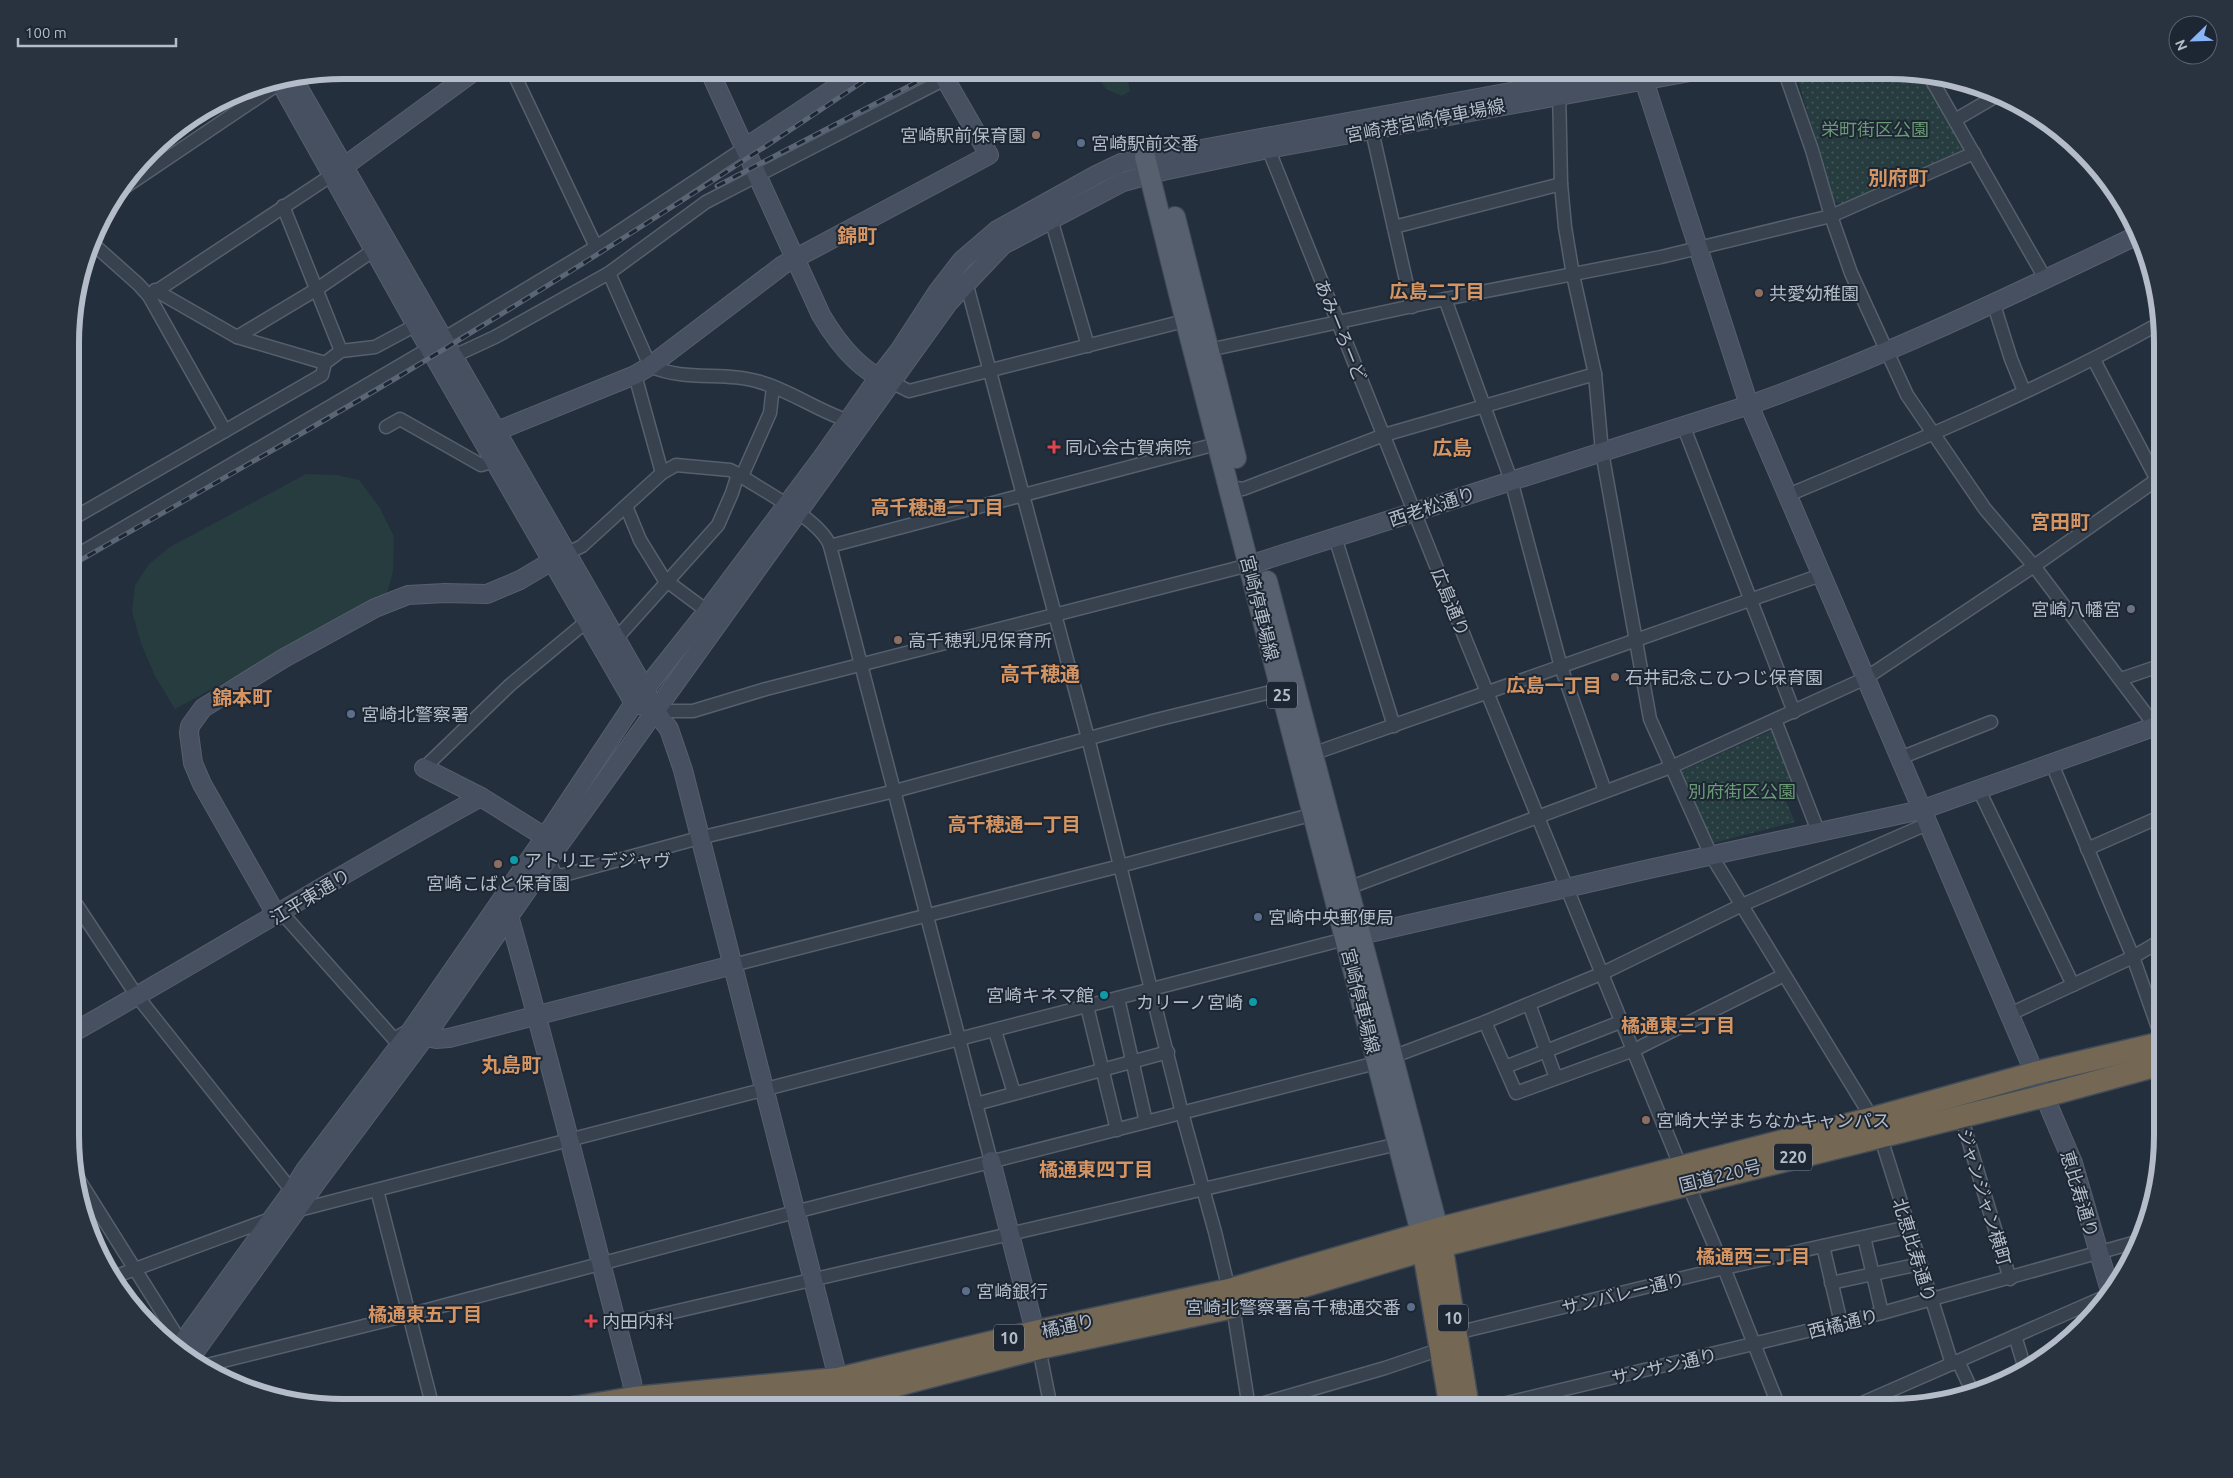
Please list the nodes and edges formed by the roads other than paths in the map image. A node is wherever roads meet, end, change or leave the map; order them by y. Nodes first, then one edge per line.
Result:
1 (464, 79) edge
2 (516, 79) edge
3 (713, 79) edge
4 (848, 79) edge
5 (933, 79) edge
6 (945, 79) edge
7 (1590, 79) edge
8 (1618, 79) edge
9 (1643, 79) edge
10 (1787, 79) edge
11 (296, 83) edge
12 (1934, 83) edge
13 (283, 86) edge
14 (270, 89) edge
15 (1559, 89) junction
16 (1991, 99) edge
17 (1955, 120) junction
18 (1370, 124) junction
19 (1266, 143) junction
20 (746, 147) junction
21 (1974, 153) junction
22 (1154, 164) junction
23 (338, 171) junction
24 (757, 175) junction
25 (134, 181) edge
26 (1561, 184) junction
27 (283, 206) junction
28 (1830, 216) junction
29 (1051, 219) junction
30 (1394, 227) junction
31 (2132, 238) edge
32 (596, 247) junction
33 (1698, 248) junction
34 (96, 250) edge
35 (374, 250) junction
36 (794, 258) junction
37 (609, 272) junction
38 (1573, 275) junction
39 (2046, 280) junction
40 (966, 282) junction
41 (317, 289) junction
42 (152, 293) junction
43 (1445, 299) junction
44 (1994, 305) junction
45 (1412, 307) junction
46 (1193, 319) junction
47 (1338, 323) junction
48 (416, 325) junction
49 (2154, 326) edge
50 (237, 337) junction
51 (436, 344) junction
52 (1088, 346) junction
53 (341, 351) junction
54 (1201, 351) junction
55 (1886, 352) junction
56 (454, 356) junction
57 (2094, 360) junction
58 (325, 363) junction
59 (650, 366) junction
60 (990, 370) junction
61 (1595, 374) junction
62 (634, 375) junction
63 (885, 380) junction
64 (773, 388) junction
65 (2024, 391) junction
66 (1484, 405) junction
67 (1749, 405) junction
68 (849, 421) junction
69 (1683, 425) junction
70 (386, 427) dead end
71 (497, 431) junction
72 (225, 432) junction
73 (1934, 434) junction
74 (1384, 435) junction
75 (1224, 442) junction
76 (1602, 452) junction
77 (494, 461) junction
78 (2154, 467) edge
79 (662, 473) junction
80 (740, 475) junction
81 (1511, 480) junction
82 (2154, 482) edge
83 (1236, 488) junction
84 (1022, 494) junction
85 (1788, 495) junction
86 (626, 506) junction
87 (791, 509) junction
88 (1415, 511) junction
89 (79, 515) edge
90 (1335, 538) junction
91 (830, 546) junction
92 (79, 554) edge
93 (559, 557) junction
94 (1255, 563) junction
95 (2034, 566) junction
96 (1821, 574) junction
97 (668, 583) junction
98 (1750, 600) junction
99 (707, 610) junction
100 (1054, 616) junction
101 (587, 621) junction
102 (615, 640) junction
103 (1635, 641) junction
104 (861, 666) junction
105 (1561, 667) junction
106 (2154, 668) edge
107 (1866, 678) junction
108 (2121, 679) junction
109 (1288, 688) junction
110 (645, 689) junction
111 (1488, 693) junction
112 (634, 703) junction
113 (655, 711) junction
114 (1794, 712) junction
115 (1775, 720) junction
116 (2154, 720) edge
117 (1991, 722) dead end
118 (1394, 726) junction
119 (2154, 730) edge
120 (1088, 738) junction
121 (1312, 754) junction
122 (1900, 758) junction
123 (2052, 764) junction
124 (1671, 767) junction
125 (424, 768) joint
126 (1979, 790) junction
127 (894, 791) junction
128 (1605, 791) junction
129 (481, 797) junction
130 (1320, 812) junction
131 (1538, 816) junction
132 (1924, 817) junction
133 (2154, 820) edge
134 (1818, 831) junction
135 (545, 837) junction
136 (699, 838) junction
137 (2087, 849) junction
138 (1711, 855) junction
139 (549, 858) junction
140 (1120, 866) junction
141 (1348, 888) junction
142 (1567, 888) junction
143 (1742, 905) junction
144 (79, 909) edge
145 (279, 914) junction
146 (927, 915) junction
147 (509, 916) junction
148 (1352, 937) junction
149 (2154, 945) edge
150 (2133, 958) junction
151 (733, 965) junction
152 (1603, 973) junction
153 (1784, 975) junction
154 (2072, 985) junction
155 (1151, 989) junction
156 (137, 996) junction
157 (1118, 998) junction
158 (1529, 1004) junction
159 (1087, 1006) junction
160 (2010, 1014) junction
161 (537, 1015) junction
162 (2154, 1018) edge
163 (1623, 1021) junction
164 (1485, 1022) junction
165 (79, 1029) edge
166 (995, 1031) junction
167 (419, 1033) junction
168 (960, 1040) junction
169 (2154, 1043) edge
170 (1634, 1050) junction
171 (1546, 1051) junction
172 (1168, 1052) junction
173 (1385, 1060) junction
174 (1132, 1062) junction
175 (1505, 1066) junction
176 (2154, 1066) edge
177 (1102, 1069) junction
178 (2035, 1074) junction
179 (1556, 1078) junction
180 (764, 1090) junction
181 (1014, 1093) junction
182 (2044, 1096) junction
183 (976, 1104) junction
184 (1182, 1113) junction
185 (1961, 1116) junction
186 (1146, 1122) junction
187 (1876, 1127) junction
188 (1117, 1130) junction
189 (569, 1140) junction
190 (1398, 1144) junction
191 (991, 1161) junction
192 (1685, 1175) junction
193 (84, 1188) edge
194 (1202, 1189) junction
195 (377, 1190) junction
196 (292, 1191) junction
197 (297, 1211) junction
198 (795, 1212) junction
199 (271, 1218) junction
200 (1908, 1227) junction
201 (1010, 1234) junction
202 (1864, 1237) junction
203 (1431, 1240) junction
204 (2131, 1244) edge
205 (1823, 1246) junction
206 (2098, 1254) junction
207 (600, 1263) junction
208 (1920, 1264) junction
209 (135, 1268) junction
210 (1724, 1268) junction
211 (1873, 1273) junction
212 (119, 1275) edge
213 (2010, 1279) junction
214 (813, 1280) junction
215 (1831, 1283) junction
216 (2108, 1285) edge
217 (1231, 1299) junction
218 (2096, 1300) edge
219 (1931, 1301) junction
220 (1882, 1314) junction
221 (408, 1315) junction
222 (1841, 1323) junction
223 (617, 1325) junction
224 (2015, 1336) junction
225 (174, 1338) edge
226 (1037, 1340) junction
227 (1448, 1341) junction
228 (181, 1344) edge
229 (1754, 1345) junction
230 (194, 1353) edge
231 (1955, 1363) junction
232 (2023, 1363) edge
233 (211, 1364) edge
234 (1969, 1387) edge
235 (841, 1395) edge
236 (431, 1399) edge
237 (634, 1399) edge
238 (738, 1399) edge
239 (812, 1399) edge
240 (1049, 1399) edge
241 (1247, 1399) edge
242 (1272, 1399) edge
243 (1451, 1399) edge
244 (1465, 1399) edge
245 (1524, 1399) edge
246 (1775, 1399) edge
247 (1873, 1399) edge

1 - 23 street
2 - 32 street
3 - 20 street
4 - 20 street
5 - 24 street
6 - 36 street
7 - 15 street, 宮崎港宮崎停車場線
8 - 15 street, 宮崎港宮崎停車場線
9 - 33 street, 恵比寿通り
10 - 28 street
11 - 23 street
12 - 17 street
13 - 23 street
14 - 25 street
15 - 18 street, 宮崎港宮崎停車場線
15 - 26 street, 北恵比寿通り
16 - 17 street
17 - 21 street
18 - 19 street, 宮崎港宮崎停車場線
18 - 30 street
19 - 22 street, 宮崎港宮崎停車場線
19 - 47 street, あみーろーど
20 - 24 street
20 - 32 street
21 - 28 street
21 - 39 street
22 - 29 street
22 - 46 main road, 宮崎停車場線 / 25
22 - 63 street
23 - 27 street
23 - 35 street
23 - 51 street
24 - 36 street
24 - 37 street
26 - 30 street
26 - 38 street, 北恵比寿通り
27 - 41 street
27 - 42 street
28 - 33 street
28 - 55 street
29 - 40 street
29 - 52 street
30 - 45 street
31 - 39 street, 西老松通り
32 - 51 street
33 - 38 street
33 - 67 street, 恵比寿通り
34 - 42 street
35 - 41 street
35 - 48 street
36 - 59 street
36 - 63 street
37 - 56 street
37 - 59 street
38 - 43 street
38 - 61 street, 北恵比寿通り
39 - 44 street, 西老松通り
40 - 60 street
40 - 63 street
41 - 50 street
41 - 53 street
42 - 50 street
42 - 72 street
43 - 45 street
43 - 66 street
44 - 55 street, 西老松通り
44 - 65 street
45 - 47 street
46 - 52 street
46 - 54 main road, 宮崎停車場線 / 25
47 - 54 street
47 - 74 street, あみーろーど
48 - 51 street
48 - 53 street
49 - 57 street
50 - 58 street
51 - 56 street
51 - 77 street
51 - 92 street
52 - 60 street
53 - 58 street
54 - 75 main road, 宮崎停車場線 / 25
55 - 67 street, 西老松通り
55 - 73 street
56 - 71 street
57 - 65 street
57 - 78 street
58 - 72 street
59 - 62 street
59 - 64 street
60 - 63 street
60 - 84 street
61 - 66 street
61 - 76 street, 北恵比寿通り
62 - 71 street
62 - 79 street
63 - 68 street
63 - 87 street
64 - 68 street
64 - 80 street
65 - 73 street
66 - 74 street
66 - 81 street
67 - 69 street, 西老松通り
67 - 85 street, 恵比寿通り
68 - 87 street
69 - 76 street, 西老松通り
69 - 98 street
70 - 77 street
71 - 77 street
71 - 93 street
72 - 89 street
73 - 85 street
73 - 95 street
74 - 83 street
74 - 88 street, あみーろーど
75 - 83 main road, 宮崎停車場線 / 25
75 - 84 street
76 - 81 street, 西老松通り
76 - 103 street, 北恵比寿通り
77 - 93 street
79 - 80 street
79 - 86 street
80 - 87 street
80 - 97 street
81 - 88 street, 西老松通り
81 - 105 street
82 - 95 street
83 - 94 main road, 宮崎停車場線 / 25
84 - 91 street
84 - 100 street
85 - 96 street, 恵比寿通り
86 - 93 street
86 - 97 street
87 - 91 street
87 - 99 street
87 - 113 street
88 - 90 street, 西老松通り
88 - 111 street, 広島通り
90 - 94 street, 西老松通り
90 - 118 street
91 - 104 street
93 - 101 street
93 - 102 street
93 - 145 street
94 - 100 street
94 - 109 main road, 宮崎停車場線 / 25
95 - 107 street
95 - 108 street
96 - 98 street
96 - 107 street, 恵比寿通り
97 - 99 street
97 - 102 street
98 - 103 street
98 - 114 street
99 - 110 street
100 - 104 street
100 - 120 street
101 - 112 street
101 - 125 street
102 - 110 street
103 - 105 street
103 - 124 street, 北恵比寿通り
104 - 113 street
104 - 127 street
105 - 111 street
105 - 128 street
106 - 108 street
107 - 114 street
107 - 122 street, 恵比寿通り
108 - 116 street
109 - 120 street
109 - 121 main road, 宮崎停車場線 / 25
109 - 130 main road, 宮崎停車場線 / 25
110 - 112 street
110 - 113 street
111 - 118 street
111 - 131 street, 広島通り
112 - 113 street
112 - 135 street
113 - 136 street
113 - 139 street
114 - 115 street
115 - 124 street
115 - 134 street
117 - 122 street
118 - 121 street
119 - 123 street
120 - 127 street
120 - 140 street
121 - 130 main road, 宮崎停車場線 / 25
122 - 132 street, 恵比寿通り
123 - 126 street
123 - 137 street
124 - 128 street
124 - 138 street, 北恵比寿通り
125 - 129 street
126 - 132 street
126 - 154 street
127 - 136 street
127 - 146 street
128 - 131 street
129 - 135 street
129 - 145 street, 江平東通り
130 - 140 street
130 - 141 main road, 宮崎停車場線 / 25
130 - 148 main road, 宮崎停車場線 / 25
131 - 141 street
131 - 142 street, 広島通り
132 - 134 street
132 - 143 street
132 - 160 street, 恵比寿通り
133 - 137 street
134 - 138 street
135 - 139 street
135 - 167 street
136 - 139 street
136 - 151 street
137 - 150 street
138 - 142 street
138 - 143 street, 北恵比寿通り
139 - 147 street
140 - 146 street
140 - 155 street
141 - 148 main road, 宮崎停車場線 / 25
142 - 148 street
142 - 152 street, 広島通り
143 - 152 street
143 - 153 street, 北恵比寿通り
144 - 156 street
145 - 156 street, 江平東通り
145 - 167 street
146 - 151 street
146 - 168 street
147 - 161 street
147 - 167 street
148 - 155 street
148 - 173 main road, 宮崎停車場線 / 25
149 - 150 street
150 - 154 street
150 - 162 street
151 - 161 street
151 - 180 street
152 - 158 street
152 - 163 street, 広島通り
153 - 170 street
153 - 187 street, 北恵比寿通り
154 - 160 street
155 - 157 street
155 - 172 street
156 - 165 street, 江平東通り
156 - 196 street
157 - 159 street
157 - 174 street
158 - 164 street
158 - 171 street
159 - 166 street
159 - 177 street
160 - 178 street, 恵比寿通り
161 - 167 street
161 - 189 street
163 - 170 street, 広島通り
163 - 171 street
164 - 173 street
164 - 175 street
166 - 168 street
166 - 181 street
167 - 196 street
167 - 197 street
168 - 180 street
168 - 183 street
169 - 178 highway, 国道220号 / 220
170 - 179 street
170 - 192 street, 広島通り
171 - 175 street
171 - 179 street
172 - 174 street
172 - 184 street
173 - 184 street
173 - 190 main road, 宮崎停車場線 / 25
173 - 203 main road, 宮崎停車場線 / 25
174 - 177 street
174 - 186 street
175 - 179 street
176 - 182 highway, 国道220号 / 220
177 - 181 street
177 - 188 street
178 - 182 street, 恵比寿通り
178 - 187 highway, 国道220号 / 220
180 - 189 street
180 - 198 street
181 - 183 street
182 - 185 highway, 国道220号 / 220
182 - 206 street, 恵比寿通り
183 - 191 street
184 - 186 street
184 - 194 street
185 - 187 highway, 国道220号 / 220
185 - 213 street, ジャンジャン横町
186 - 188 street
187 - 192 highway, 国道220号 / 220
187 - 200 street, 北恵比寿通り
188 - 191 street
189 - 195 street
189 - 207 street
190 - 194 street
190 - 203 main road, 宮崎停車場線 / 25
191 - 198 street
191 - 201 street
192 - 203 highway, 国道220号 / 220
192 - 210 street, 広島通り
193 - 209 street
194 - 201 street
194 - 217 street
195 - 197 street
195 - 221 street
196 - 197 street
196 - 199 street
197 - 199 street
197 - 230 street
198 - 207 street
198 - 214 street
199 - 209 street
199 - 228 street
200 - 202 street, サンバレー通り
200 - 208 street, 北恵比寿通り
201 - 214 street
201 - 226 street
202 - 205 street, サンバレー通り
202 - 211 street
203 - 217 highway, 橘通り / 10
203 - 227 highway, 10
204 - 206 street, 西橘通り
205 - 210 street, サンバレー通り
205 - 215 street
206 - 213 street, 西橘通り
206 - 216 street, 恵比寿通り
207 - 221 street
207 - 223 street
208 - 211 street
208 - 219 street, 北恵比寿通り
209 - 212 street
209 - 225 street
210 - 227 street, サンバレー通り
210 - 229 street, 広島通り
211 - 215 street
211 - 220 street
213 - 219 street, 西橘通り
214 - 223 street
214 - 235 street
215 - 222 street
217 - 226 highway, 橘通り / 10
217 - 241 street
218 - 224 street
219 - 220 street, 西橘通り
219 - 231 street, 北恵比寿通り
220 - 222 street, 西橘通り
221 - 233 street
221 - 236 street
222 - 229 street, 西橘通り
223 - 237 street
224 - 231 street
224 - 232 street
226 - 235 highway, 橘通り / 10
226 - 240 street
227 - 242 street, サンバレー通り
227 - 243 highway, 10
227 - 244 highway, 10
229 - 245 street, サンサン通り
229 - 246 street, 広島通り
231 - 234 street, 北恵比寿通り
231 - 247 street
235 - 238 highway, 橘通り / 10
235 - 239 highway, 橘通り / 10

